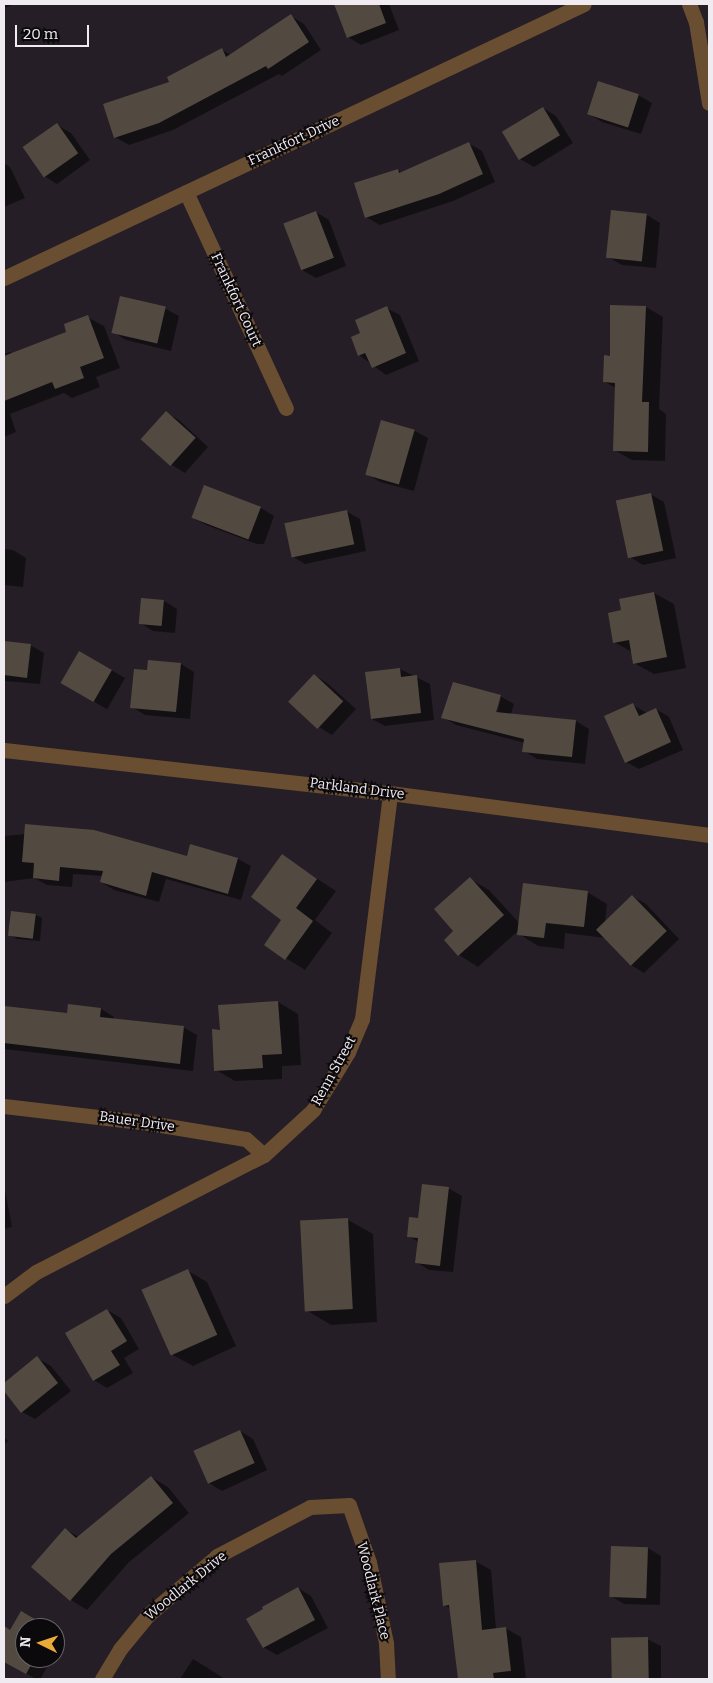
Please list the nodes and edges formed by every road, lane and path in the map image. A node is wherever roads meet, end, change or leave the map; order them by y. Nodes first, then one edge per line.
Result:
1 (584, 4) edge
2 (688, 4) edge
3 (709, 103) edge
4 (186, 192) junction
5 (4, 278) edge
6 (286, 408) dead end
7 (4, 750) edge
8 (390, 793) junction
9 (709, 836) edge
10 (4, 1106) edge
11 (264, 1155) junction
12 (4, 1296) edge
13 (349, 1505) joint
14 (102, 1679) edge
15 (388, 1679) edge

1 - 4 street, Frankfort Drive
2 - 3 street
4 - 5 street, Frankfort Drive
4 - 6 street, Frankfort Court
7 - 8 street, Parkland Drive
8 - 9 street, Parkland Drive
8 - 11 street, Renn Street
10 - 11 street, Bauer Drive
11 - 12 street, Renn Street
13 - 14 street, Woodlark Drive
13 - 15 street, Woodlark Place

